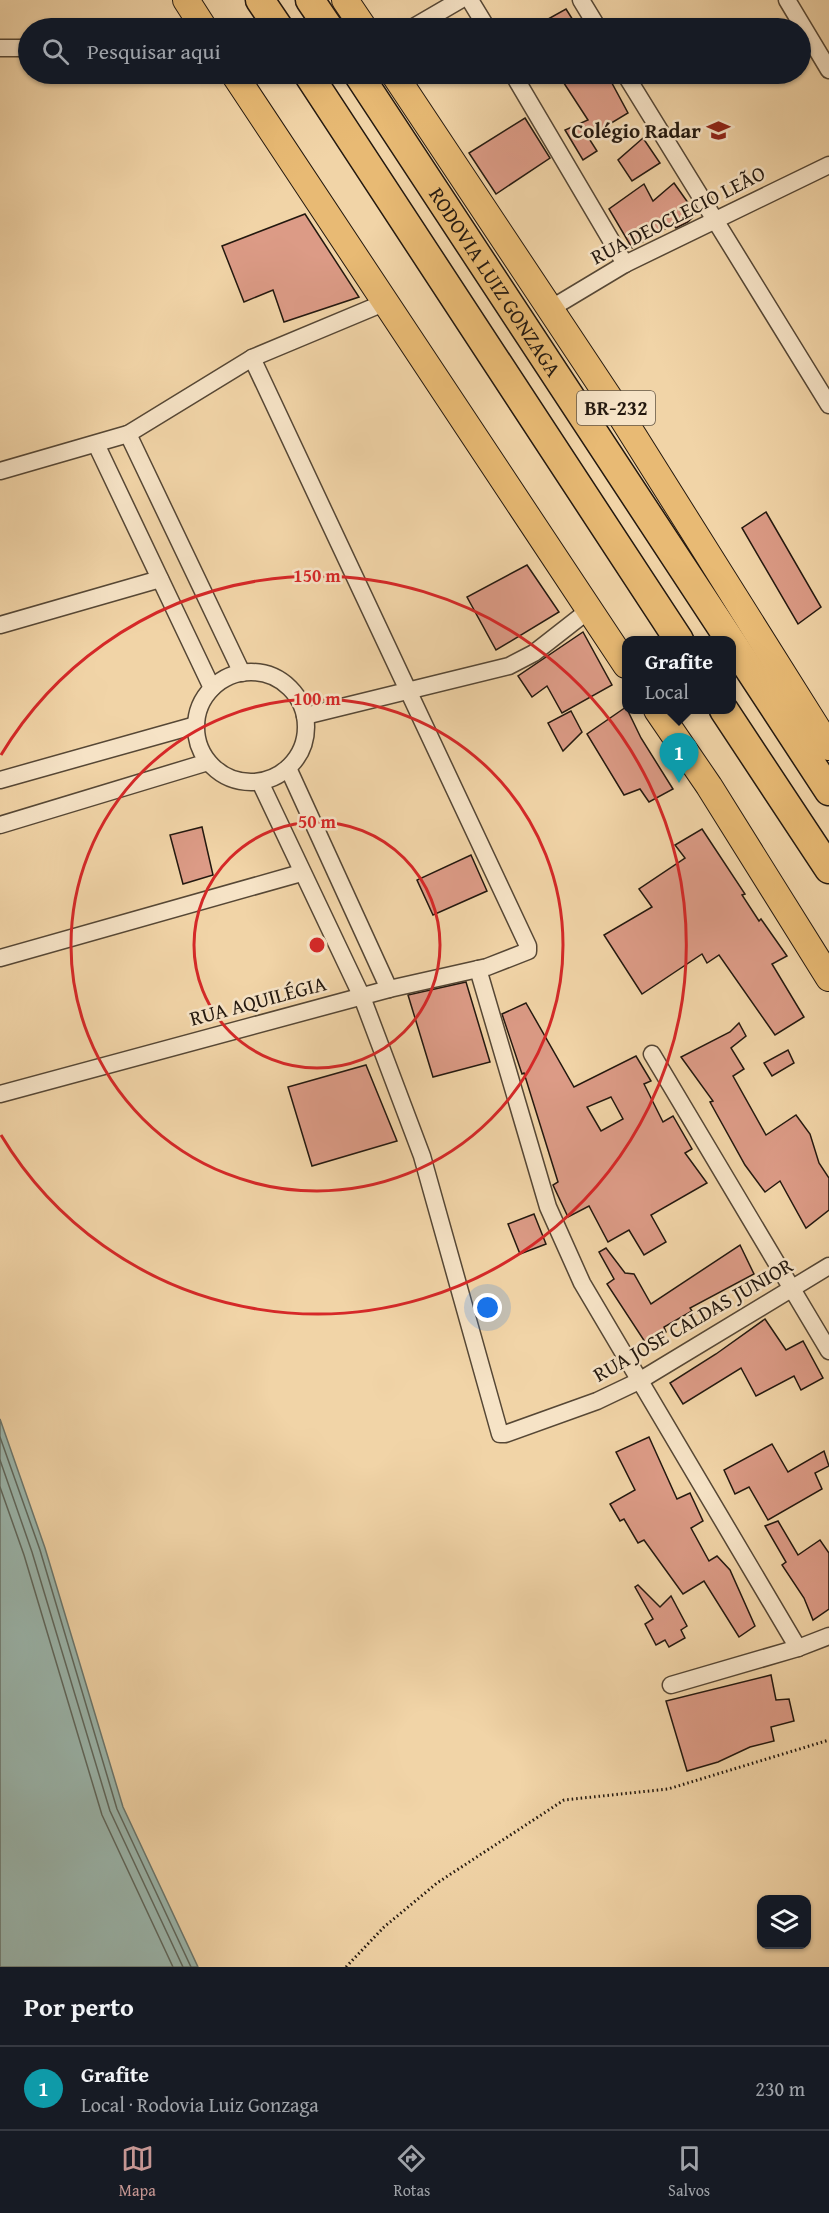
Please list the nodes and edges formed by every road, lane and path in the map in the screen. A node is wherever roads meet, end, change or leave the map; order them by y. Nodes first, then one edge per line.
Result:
1 (186, 0) edge
2 (260, 0) edge
3 (310, 0) edge
4 (345, 0) edge
5 (460, 0) edge
6 (470, 0) edge
7 (581, 0) edge
8 (787, 0) edge
9 (198, 18) edge
10 (272, 18) edge
11 (322, 18) edge
12 (357, 18) edge
13 (429, 18) edge
14 (481, 18) edge
15 (592, 18) edge
16 (801, 18) edge
17 (811, 31) edge
18 (0, 48) edge
19 (18, 48) edge
20 (824, 48) edge
21 (829, 70) edge
22 (241, 84) edge
23 (315, 84) edge
24 (365, 84) edge
25 (401, 84) edge
26 (519, 84) edge
27 (631, 84) edge
28 (829, 165) edge
29 (713, 221) junction
30 (625, 264) junction
31 (386, 302) junction
32 (550, 309) junction
33 (252, 358) junction
34 (829, 405) edge
35 (128, 434) junction
36 (96, 444) junction
37 (0, 471) edge
38 (159, 579) junction
39 (589, 610) junction
40 (0, 625) edge
41 (676, 636) edge
42 (727, 636) edge
43 (736, 650) edge
44 (622, 658) edge
45 (242, 673) junction
46 (212, 688) junction
47 (410, 692) junction
48 (660, 714) edge
49 (727, 714) edge
50 (305, 716) junction
51 (196, 725) junction
52 (829, 747) edge
53 (208, 762) junction
54 (288, 768) junction
55 (0, 780) edge
56 (260, 782) junction
57 (829, 791) edge
58 (0, 825) edge
59 (829, 869) edge
60 (301, 873) junction
61 (0, 958) edge
62 (478, 969) junction
63 (829, 978) edge
64 (389, 989) junction
65 (362, 997) junction
66 (652, 1054) dead end
67 (0, 1094) edge
68 (829, 1266) edge
69 (793, 1290) junction
70 (829, 1351) edge
71 (639, 1381) junction
72 (829, 1636) edge
73 (798, 1648) junction
74 (671, 1685) dead end
75 (829, 1740) edge
76 (346, 1967) edge

1 - 9 main road
2 - 10 highway
3 - 11 highway
4 - 12 main road
5 - 13 street
6 - 14 street
7 - 15 street
8 - 16 street
17 - 20 street
18 - 19 street
20 - 21 street
22 - 31 main road
23 - 41 highway, RODOVIA LUIZ GONZAGA
24 - 42 highway, RODOVIA LUIZ GONZAGA / BR-232
25 - 32 main road, BR-232
26 - 30 street
27 - 29 street
28 - 29 street, RUA DEOCLECIO LEÃO
29 - 30 street, RUA DEOCLECIO LEÃO
29 - 34 street
30 - 32 street, RUA DEOCLECIO LEÃO
31 - 33 street
31 - 39 main road
32 - 52 main road, BR-232
33 - 35 street
33 - 47 street
35 - 36 street
35 - 45 street
36 - 37 street
36 - 38 street
38 - 40 street
38 - 46 street
39 - 44 main road
39 - 47 street
43 - 57 highway, RODOVIA LUIZ GONZAGA / BR-232
45 - 46 street
45 - 50 street
46 - 51 street
47 - 50 street
47 - 62 street, RUA AQUILÉGIA
48 - 63 main road
49 - 59 highway
50 - 54 street
51 - 53 street
51 - 55 street
53 - 56 street
53 - 58 street
54 - 56 street
54 - 64 street
56 - 60 street
60 - 61 street
60 - 65 street
62 - 64 street, RUA AQUILÉGIA
62 - 71 street
64 - 65 street, RUA AQUILÉGIA
65 - 67 street, RUA AQUILÉGIA
65 - 71 street, RUA JOSE CALDAS JUNIOR
66 - 69 street
68 - 69 street, RUA JOSE CALDAS JUNIOR
69 - 70 street
69 - 71 street, RUA JOSE CALDAS JUNIOR
71 - 73 street
72 - 73 street
73 - 74 street
75 - 76 path

